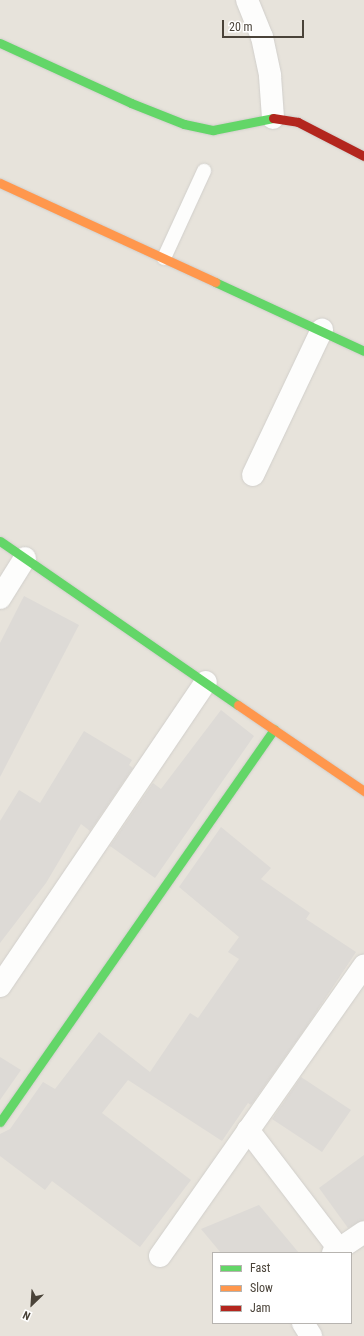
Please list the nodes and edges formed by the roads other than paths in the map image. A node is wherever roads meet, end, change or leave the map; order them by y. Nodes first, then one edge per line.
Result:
1 (247, 0) edge
2 (0, 43) edge
3 (273, 118) junction
4 (364, 156) edge
5 (204, 170) dead end
6 (0, 183) edge
7 (164, 258) junction
8 (322, 330) junction
9 (364, 351) edge
10 (253, 475) dead end
11 (0, 541) edge
12 (25, 558) junction
13 (0, 598) edge
14 (206, 682) junction
15 (274, 729) junction
16 (364, 791) edge
17 (364, 966) edge
18 (0, 986) edge
19 (0, 1122) edge
20 (248, 1130) junction
21 (364, 1232) edge
22 (336, 1251) edge
23 (160, 1256) dead end
24 (304, 1324) edge
25 (311, 1336) edge

1 - 3 street
2 - 3 street
3 - 4 street
5 - 7 lane
6 - 7 street
7 - 8 street
8 - 9 street
8 - 10 street
11 - 12 street
12 - 13 street
12 - 14 street
14 - 15 street
14 - 18 street
15 - 16 street
15 - 19 street
17 - 20 street
20 - 22 street
20 - 23 street
21 - 22 street
24 - 25 street

